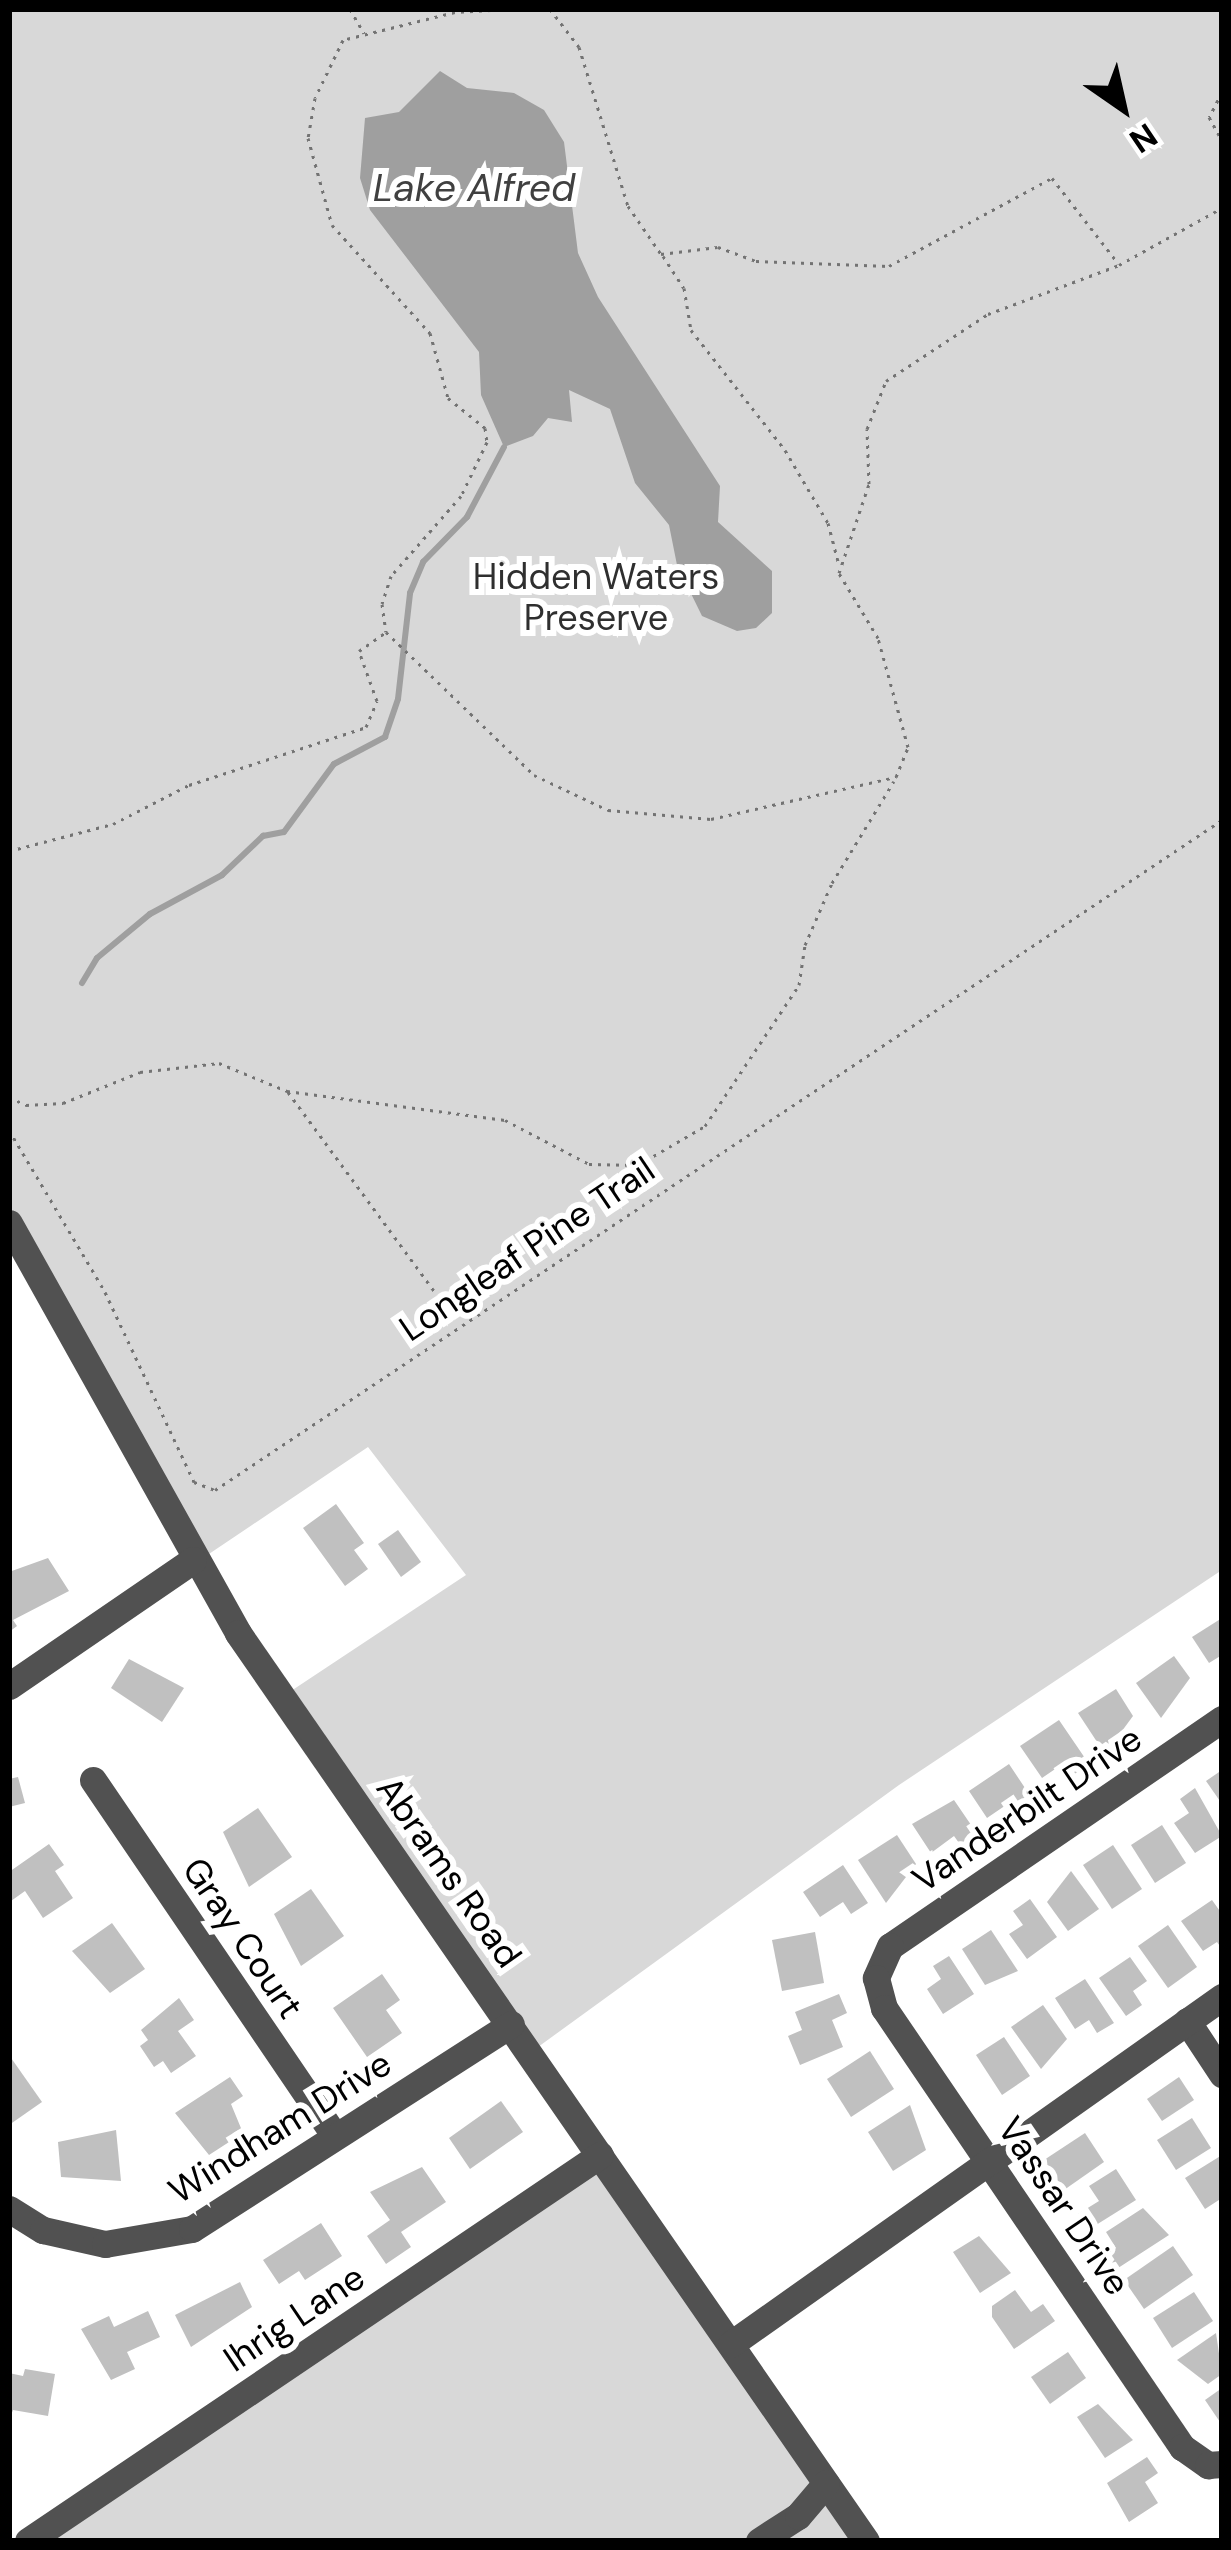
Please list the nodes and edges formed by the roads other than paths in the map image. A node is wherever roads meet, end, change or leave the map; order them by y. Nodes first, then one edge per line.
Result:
1 (9, 1223) edge
2 (193, 1560) junction
3 (9, 1686) edge
4 (1222, 1720) edge
5 (93, 1780) dead end
6 (878, 1963) joint
7 (1222, 1996) edge
8 (1186, 2021) junction
9 (511, 2024) junction
10 (1222, 2074) edge
11 (334, 2135) junction
12 (600, 2155) junction
13 (987, 2157) junction
14 (9, 2209) edge
15 (731, 2344) junction
16 (1222, 2464) edge
17 (826, 2483) junction
18 (28, 2541) edge
19 (759, 2541) edge
20 (866, 2541) edge

1 - 2 street, Abrams Road
2 - 3 street
2 - 9 street, Abrams Road
4 - 6 street, Vanderbilt Drive
5 - 11 street, Gray Court
6 - 13 street, Vassar Drive
7 - 8 street
8 - 10 street
8 - 13 street
9 - 11 street, Windham Drive
9 - 12 street, Abrams Road
11 - 14 street, Windham Drive
12 - 15 street, Abrams Road
12 - 18 street, Ihrig Lane
13 - 15 street
13 - 16 street, Vassar Drive
15 - 17 street, Abrams Road
17 - 19 street
17 - 20 street, Abrams Road

